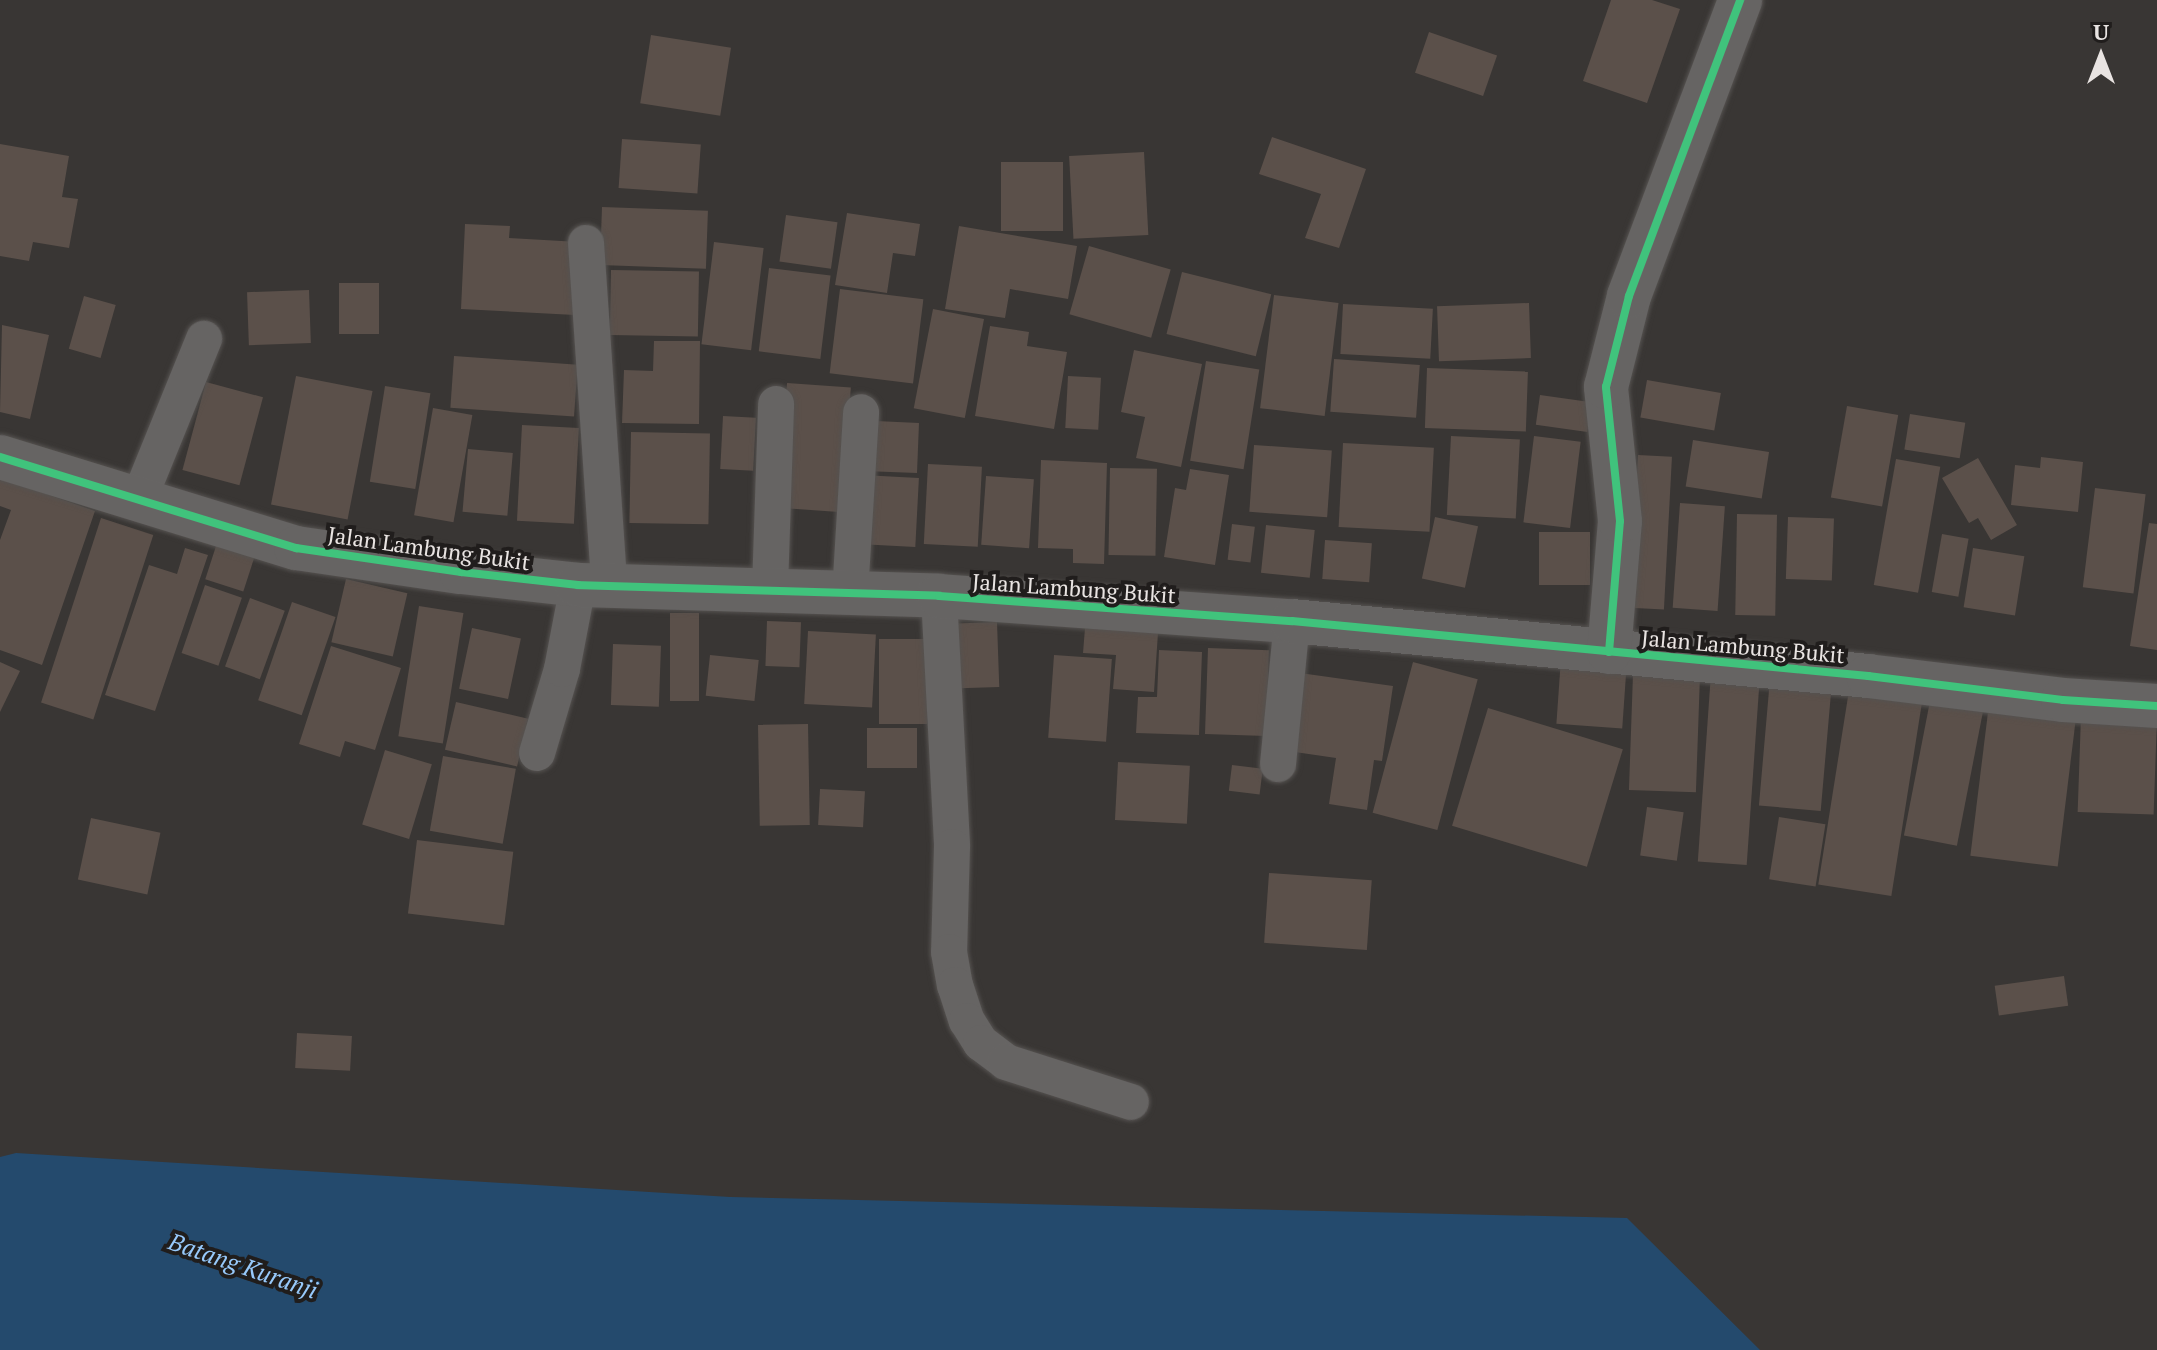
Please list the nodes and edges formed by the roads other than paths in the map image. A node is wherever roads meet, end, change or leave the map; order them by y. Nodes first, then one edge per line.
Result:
1 (1740, 0) edge
2 (586, 243) dead end
3 (204, 339) dead end
4 (776, 404) dead end
5 (861, 412) dead end
6 (0, 457) edge
7 (139, 499) junction
8 (593, 585) junction
9 (770, 589) junction
10 (850, 594) junction
11 (939, 596) junction
12 (1292, 621) junction
13 (1609, 652) junction
14 (2157, 706) edge
15 (537, 753) dead end
16 (1278, 764) dead end
17 (1131, 1102) dead end

1 - 13 street
2 - 8 street
3 - 7 street
4 - 9 street
5 - 10 street
6 - 7 street, Jalan Lambung Bukit
7 - 8 street, Jalan Lambung Bukit
8 - 9 street, Jalan Lambung Bukit
8 - 15 street
9 - 10 street, Jalan Lambung Bukit
10 - 11 street, Jalan Lambung Bukit
11 - 12 street, Jalan Lambung Bukit
11 - 17 street
12 - 13 street, Jalan Lambung Bukit
12 - 16 street
13 - 14 street, Jalan Lambung Bukit

